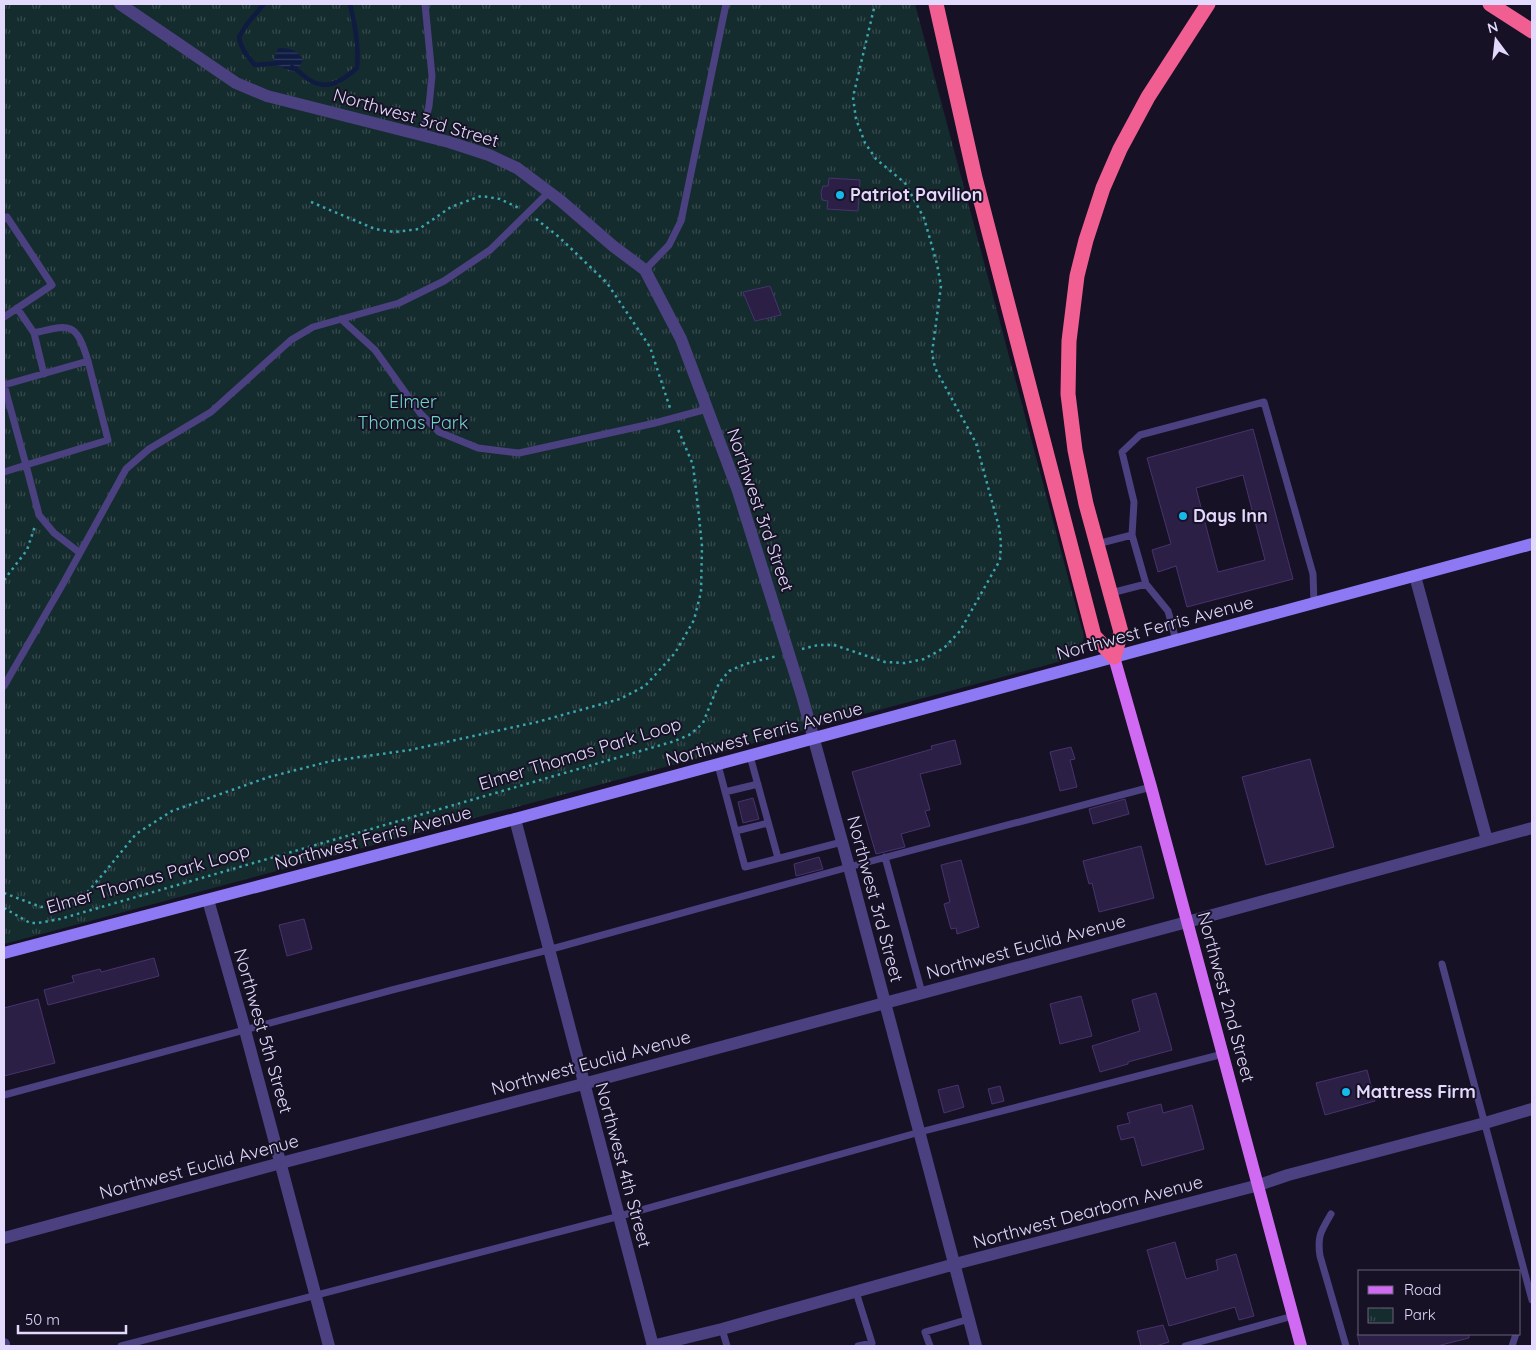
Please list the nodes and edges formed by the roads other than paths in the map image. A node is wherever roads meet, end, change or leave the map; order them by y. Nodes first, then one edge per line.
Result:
1 (120, 4) edge
2 (425, 4) edge
3 (726, 4) edge
4 (936, 4) edge
5 (946, 4) edge
6 (1208, 4) edge
7 (1490, 4) edge
8 (1532, 31) edge
9 (953, 74) junction
10 (422, 135) junction
11 (548, 192) junction
12 (4, 219) edge
13 (645, 270) junction
14 (17, 308) junction
15 (4, 317) edge
16 (341, 319) junction
17 (34, 333) junction
18 (88, 361) junction
19 (44, 374) junction
20 (4, 384) edge
21 (707, 409) junction
22 (26, 465) junction
23 (4, 472) edge
24 (1132, 535) junction
25 (1097, 544) junction
26 (1532, 544) edge
27 (80, 553) junction
28 (1415, 576) junction
29 (1146, 584) junction
30 (1110, 594) junction
31 (1314, 603) junction
32 (1176, 640) junction
33 (1114, 657) junction
34 (4, 686) edge
35 (814, 739) junction
36 (750, 756) junction
37 (718, 765) junction
38 (758, 784) junction
39 (1151, 787) junction
40 (725, 792) junction
41 (515, 819) junction
42 (768, 823) junction
43 (1532, 828) edge
44 (736, 831) junction
45 (1487, 840) junction
46 (842, 842) junction
47 (886, 857) junction
48 (778, 858) junction
49 (849, 867) junction
50 (208, 900) junction
51 (1187, 922) junction
52 (548, 950) junction
53 (4, 953) edge
54 (1442, 964) dead end
55 (922, 993) junction
56 (885, 1003) junction
57 (246, 1030) junction
58 (1223, 1054) junction
59 (583, 1084) junction
60 (4, 1095) edge
61 (1532, 1109) edge
62 (1485, 1123) junction
63 (920, 1132) junction
64 (281, 1163) junction
65 (1259, 1185) junction
66 (1331, 1214) dead end
67 (620, 1216) junction
68 (4, 1238) edge
69 (955, 1264) junction
70 (1521, 1268) edge
71 (856, 1292) junction
72 (316, 1296) junction
73 (1532, 1300) edge
74 (1293, 1316) junction
75 (969, 1319) junction
76 (722, 1330) junction
77 (121, 1346) edge
78 (330, 1346) edge
79 (653, 1346) edge
80 (727, 1346) edge
81 (858, 1346) edge
82 (930, 1346) edge
83 (976, 1346) edge
84 (1185, 1346) edge
85 (1301, 1346) edge
86 (1346, 1346) edge

1 - 10 street, Northwest 3rd Street
2 - 10 lane
3 - 13 lane
4 - 9 highway
5 - 9 highway
6 - 25 highway
7 - 8 highway
9 - 33 highway
10 - 11 street, Northwest 3rd Street
11 - 13 street, Northwest 3rd Street
11 - 16 lane
12 - 14 lane
13 - 21 street, Northwest 3rd Street
14 - 15 lane
14 - 17 lane
16 - 21 lane
16 - 27 lane
17 - 18 lane
17 - 19 lane
18 - 19 lane
18 - 22 lane
19 - 20 lane
20 - 22 lane
21 - 35 street, Northwest 3rd Street
22 - 23 lane
22 - 27 lane
24 - 25 lane
24 - 29 lane
24 - 31 lane
25 - 30 highway
26 - 28 street, Northwest Ferris Avenue
27 - 34 lane
28 - 31 street, Northwest Ferris Avenue
28 - 45 street
29 - 30 lane
29 - 32 lane
30 - 33 highway
31 - 32 street, Northwest Ferris Avenue
32 - 33 street, Northwest Ferris Avenue
33 - 35 street, Northwest Ferris Avenue
33 - 39 main road, Northwest 2nd Street
35 - 36 street, Northwest Ferris Avenue
35 - 46 street, Northwest 3rd Street
36 - 37 street, Northwest Ferris Avenue
36 - 38 lane
37 - 40 lane
37 - 41 street, Northwest Ferris Avenue
38 - 40 lane
38 - 42 lane
39 - 47 lane
39 - 51 main road, Northwest 2nd Street
40 - 44 lane
41 - 50 street, Northwest Ferris Avenue
41 - 52 street, Northwest 4th Street
42 - 44 lane
42 - 48 lane
43 - 45 street, Northwest Euclid Avenue
44 - 48 lane
45 - 51 street, Northwest Euclid Avenue
46 - 48 lane
46 - 49 street, Northwest 3rd Street
47 - 49 lane
47 - 55 lane
49 - 52 lane
49 - 56 street, Northwest 3rd Street
50 - 53 street, Northwest Ferris Avenue
50 - 57 street, Northwest 5th Street
51 - 55 street, Northwest Euclid Avenue
51 - 58 main road, Northwest 2nd Street
52 - 57 lane
52 - 59 street, Northwest 4th Street
54 - 62 lane
55 - 56 street, Northwest Euclid Avenue
56 - 59 street, Northwest Euclid Avenue
56 - 63 street, Northwest 3rd Street
57 - 60 lane
57 - 64 street, Northwest 5th Street
58 - 63 lane
58 - 65 main road, Northwest 2nd Street
59 - 64 street, Northwest Euclid Avenue
59 - 67 street, Northwest 4th Street
61 - 62 street, Northwest Dearborn Avenue
62 - 65 street, Northwest Dearborn Avenue
62 - 70 lane
63 - 67 lane
63 - 69 street, Northwest 3rd Street
64 - 68 street, Northwest Euclid Avenue
64 - 72 street, Northwest 5th Street
65 - 69 street, Northwest Dearborn Avenue
65 - 74 main road, Northwest 2nd Street
66 - 86 lane
67 - 72 lane
67 - 79 street, Northwest 4th Street
69 - 71 street, Northwest Dearborn Avenue
69 - 75 street, Northwest 3rd Street
70 - 73 lane
71 - 76 street, Northwest Dearborn Avenue
71 - 81 lane
72 - 77 lane
72 - 78 street, Northwest 5th Street
74 - 84 lane
74 - 85 main road, Northwest 2nd Street
75 - 82 lane
75 - 83 street, Northwest 3rd Street
76 - 79 street, Northwest Dearborn Avenue
76 - 80 lane

